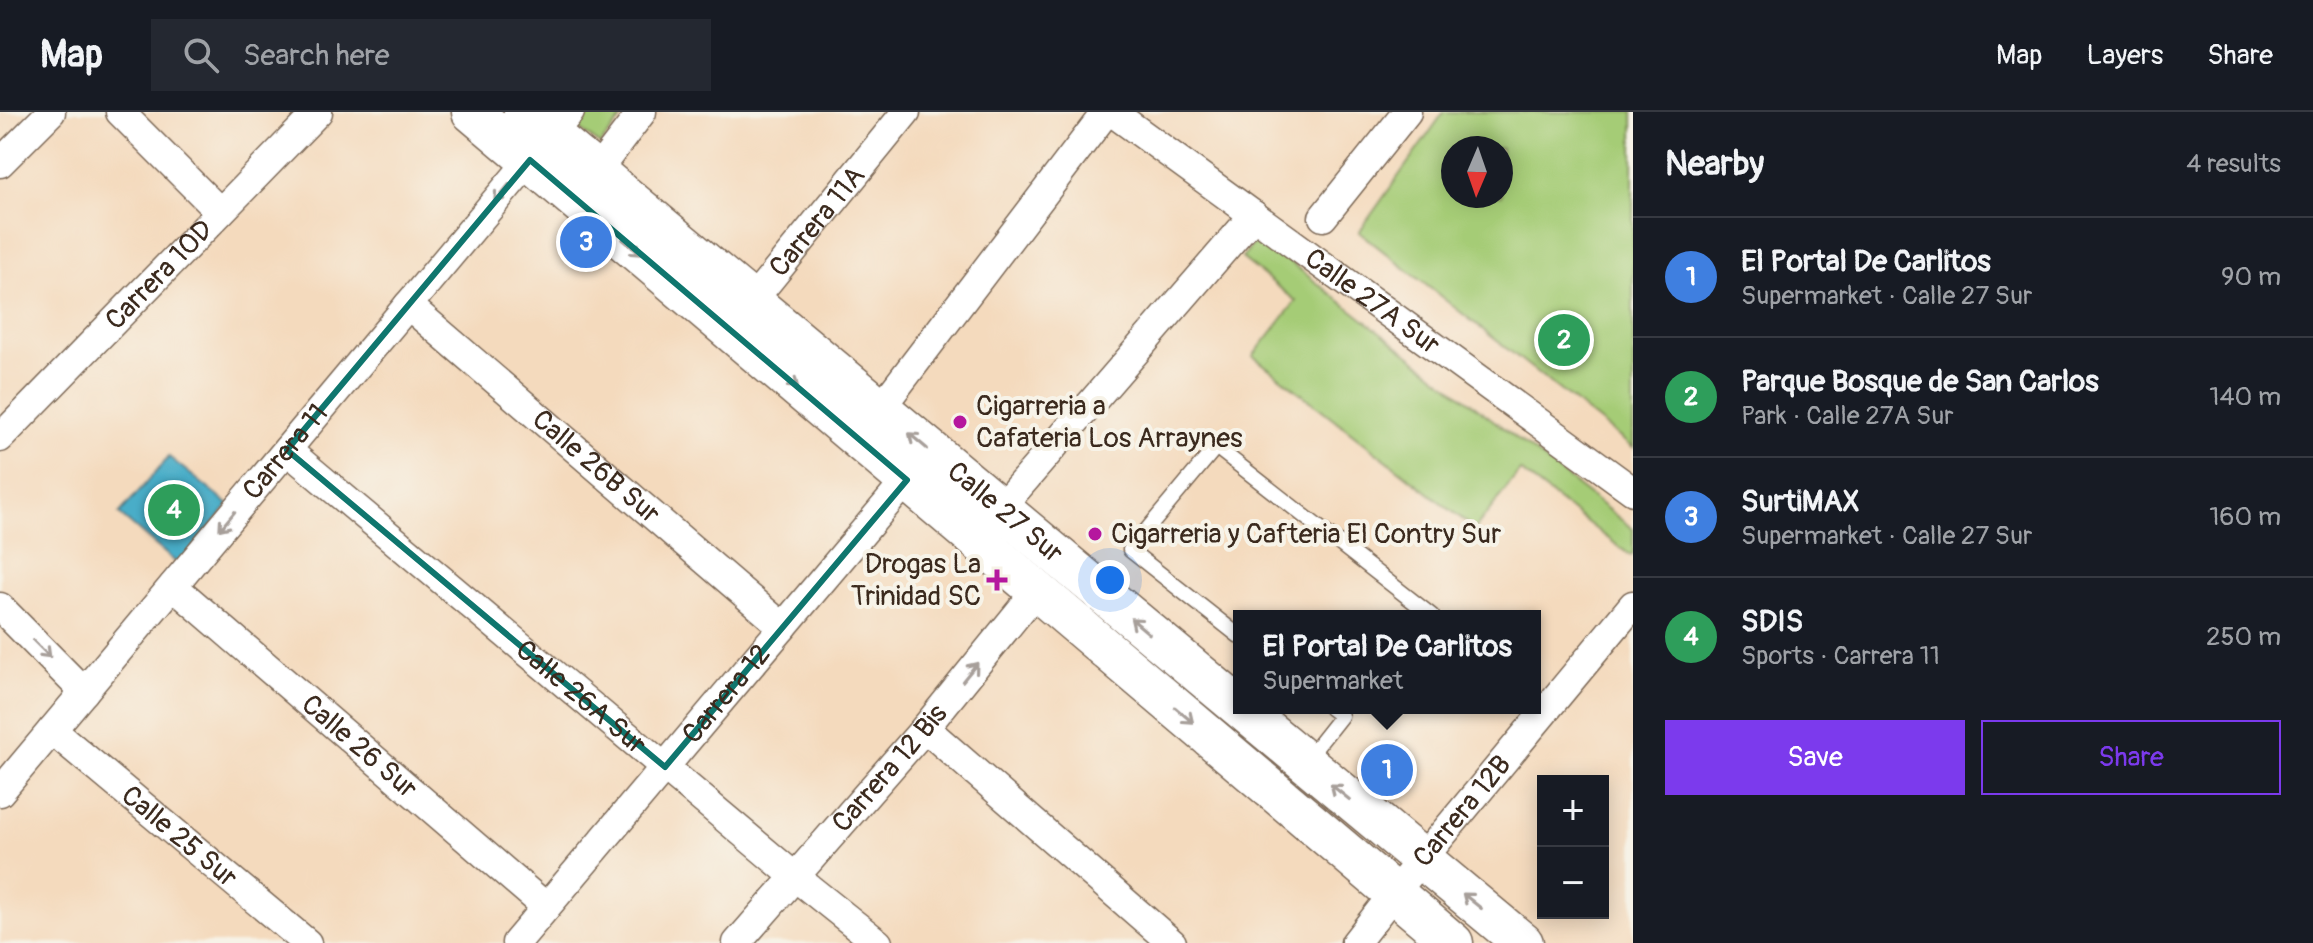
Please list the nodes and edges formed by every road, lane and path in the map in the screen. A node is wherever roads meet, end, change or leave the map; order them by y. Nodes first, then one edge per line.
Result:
1 (51, 112) edge
2 (120, 112) edge
3 (318, 112) edge
4 (472, 112) edge
5 (642, 112) edge
6 (906, 112) edge
7 (1109, 112) edge
8 (1407, 112) edge
9 (544, 130) edge
10 (0, 163) edge
11 (596, 172) junction
12 (220, 212) junction
13 (1254, 215) junction
14 (1323, 217) dead end
15 (408, 305) junction
16 (741, 315) junction
17 (869, 424) junction
18 (0, 438) edge
19 (287, 450) junction
20 (907, 480) junction
21 (1633, 491) edge
22 (987, 523) junction
23 (173, 586) junction
24 (1037, 590) junction
25 (1633, 605) edge
26 (0, 607) edge
27 (1424, 610) edge
28 (783, 627) junction
29 (1233, 631) edge
30 (84, 692) junction
31 (1233, 709) edge
32 (1239, 714) edge
33 (1338, 714) edge
34 (925, 728) junction
35 (52, 730) junction
36 (1304, 763) junction
37 (665, 767) junction
38 (0, 792) edge
39 (1421, 859) junction
40 (794, 876) junction
41 (1394, 893) junction
42 (546, 907) junction
43 (307, 943) edge
44 (516, 943) edge
45 (737, 943) edge
46 (878, 943) edge
47 (1172, 943) edge
48 (1355, 943) edge
49 (1453, 943) edge
50 (1523, 943) edge

1 - 10 street
2 - 12 street
3 - 12 street, Carrera 10D
4 - 9 main road, Calle 27 Sur
5 - 11 street
6 - 16 street, Carrera 11A
7 - 13 street, Calle 27A Sur
7 - 17 street
8 - 14 street
9 - 11 main road, Calle 27 Sur
9 -> 15 street, Carrera 11
9 -> 16 main road, Calle 27 Sur
11 - 16 main road, Calle 27 Sur
12 - 18 street, Carrera 10D
13 - 21 street, Calle 27A Sur
13 - 22 street
15 - 19 street, Carrera 11
15 - 28 street, Calle 26B Sur
16 - 17 main road, Calle 27 Sur
17 - 20 main road, Calle 27 Sur
22 -> 17 main road, Calle 27 Sur
19 -> 23 street, Carrera 11
19 - 37 street, Calle 26A Sur
20 - 22 main road, Calle 27 Sur
20 - 28 street, Carrera 12
22 - 24 main road, Calle 27 Sur
31 -> 22 main road, Calle 27 Sur
23 - 30 street, Carrera 11
23 - 42 street, Calle 26 Sur
34 -> 24 street, Carrera 12 Bis
24 -> 41 main road, Calle 27 Sur
25 - 39 street, Carrera 12B
26 -> 30 street
27 - 29 lane
28 - 37 street, Carrera 12
30 - 35 street, Carrera 11
36 -> 32 main road, Calle 27 Sur
33 - 36 lane
34 - 40 street, Carrera 12 Bis
34 - 47 street
35 - 38 street, Carrera 11
35 - 43 street, Calle 25 Sur
39 -> 36 main road, Calle 27 Sur
37 - 40 street, Calle 26A Sur
37 - 42 street, Carrera 12
39 - 41 street, Carrera 12B
50 -> 39 main road, Calle 27 Sur
40 - 45 street, Carrera 12 Bis
40 - 46 street, Calle 26A Sur
41 - 48 street, Carrera 12B
41 - 49 main road, Calle 27 Sur
42 - 44 street, Carrera 12

